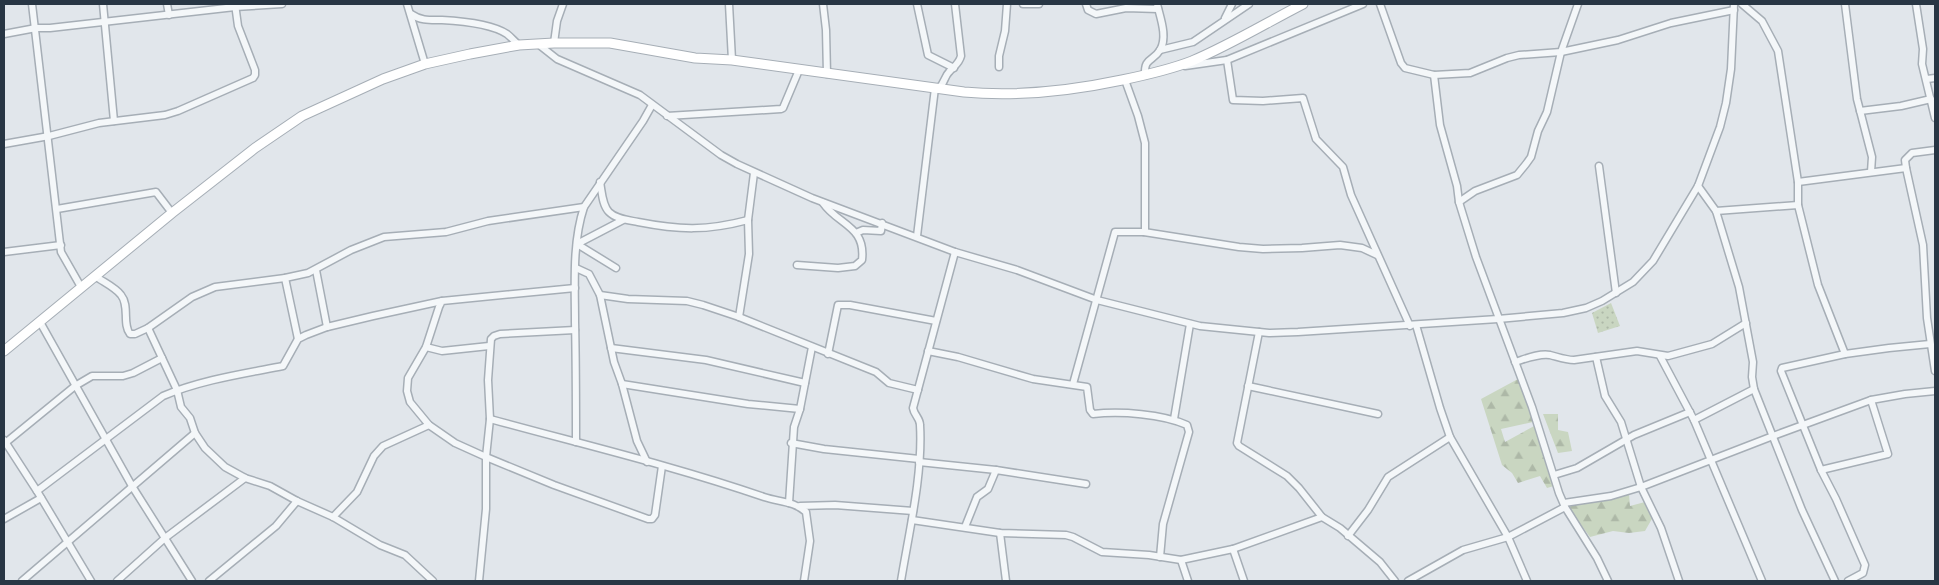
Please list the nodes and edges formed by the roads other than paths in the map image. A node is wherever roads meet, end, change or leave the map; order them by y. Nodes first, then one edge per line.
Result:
1 (32, 4) edge
2 (103, 4) edge
3 (168, 4) edge
4 (282, 4) edge
5 (407, 4) edge
6 (563, 4) edge
7 (729, 4) edge
8 (822, 4) edge
9 (917, 4) edge
10 (955, 4) edge
11 (1007, 4) edge
12 (1023, 4) edge
13 (1038, 4) edge
14 (1086, 4) edge
15 (1232, 4) edge
16 (1249, 4) edge
17 (1303, 4) edge
18 (1363, 4) edge
19 (1380, 4) edge
20 (1578, 4) edge
21 (1742, 4) edge
22 (1845, 4) edge
23 (1916, 4) edge
24 (235, 6) edge
25 (1158, 7) edge
26 (1734, 7) edge
27 (411, 14) junction
28 (169, 15) junction
29 (1225, 19) junction
30 (105, 22) junction
31 (36, 28) junction
32 (4, 34) edge
33 (554, 43) junction
34 (538, 44) junction
35 (518, 46) junction
36 (1160, 50) junction
37 (1561, 52) junction
38 (732, 60) junction
39 (1227, 60) junction
40 (426, 64) junction
41 (999, 67) dead end
42 (954, 68) junction
43 (1172, 68) junction
44 (799, 70) junction
45 (827, 74) junction
46 (1145, 75) junction
47 (1434, 75) junction
48 (1935, 78) edge
49 (1125, 80) junction
50 (1927, 80) junction
51 (937, 88) junction
52 (1931, 98) junction
53 (652, 105) junction
54 (1860, 111) junction
55 (667, 116) junction
56 (1935, 118) edge
57 (114, 121) junction
58 (49, 136) junction
59 (4, 144) edge
60 (1935, 150) edge
61 (1599, 166) dead end
62 (1906, 168) junction
63 (1871, 172) junction
64 (754, 173) junction
65 (600, 182) junction
66 (1798, 182) junction
67 (1698, 186) junction
68 (822, 202) junction
69 (1459, 202) junction
70 (1798, 205) junction
71 (584, 207) junction
72 (57, 209) junction
73 (1716, 212) junction
74 (172, 213) junction
75 (624, 219) junction
76 (748, 220) junction
77 (882, 224) junction
78 (1144, 232) junction
79 (856, 233) junction
80 (917, 236) junction
81 (577, 244) junction
82 (60, 246) junction
83 (4, 252) edge
84 (955, 252) junction
85 (1377, 255) junction
86 (797, 264) dead end
87 (576, 268) junction
88 (616, 268) dead end
89 (316, 270) junction
90 (95, 276) junction
91 (284, 278) junction
92 (81, 287) junction
93 (575, 288) junction
94 (1616, 293) junction
95 (600, 295) junction
96 (1097, 300) junction
97 (442, 301) junction
98 (739, 317) junction
99 (1498, 320) junction
100 (936, 321) junction
101 (40, 322) junction
102 (1746, 323) junction
103 (1190, 324) junction
104 (1413, 325) junction
105 (327, 327) junction
106 (148, 328) junction
107 (575, 330) junction
108 (1258, 332) junction
109 (298, 339) junction
110 (1930, 344) junction
111 (490, 346) junction
112 (426, 347) junction
113 (812, 347) junction
114 (610, 348) junction
115 (4, 351) edge
116 (928, 351) junction
117 (828, 354) junction
118 (1845, 354) junction
119 (1660, 356) junction
120 (1596, 357) junction
121 (162, 358) junction
122 (1515, 362) junction
123 (1935, 371) edge
124 (805, 383) junction
125 (622, 384) junction
126 (1072, 384) junction
127 (75, 386) junction
128 (1248, 386) junction
129 (1754, 389) junction
130 (177, 390) junction
131 (918, 390) junction
132 (1935, 391) edge
133 (1872, 400) junction
134 (800, 409) junction
135 (1690, 412) junction
136 (1378, 414) dead end
137 (490, 419) junction
138 (1174, 419) junction
139 (1694, 420) junction
140 (429, 425) junction
141 (1804, 425) junction
142 (195, 433) junction
143 (1774, 436) junction
144 (1450, 437) junction
145 (1626, 439) junction
146 (105, 440) junction
147 (4, 442) edge
148 (576, 442) junction
149 (791, 443) junction
150 (486, 457) junction
151 (1711, 459) junction
152 (919, 460) junction
153 (648, 462) junction
154 (662, 466) junction
155 (996, 470) junction
156 (1821, 470) junction
157 (1554, 475) junction
158 (245, 478) junction
159 (1086, 484) dead end
160 (132, 486) junction
161 (1641, 487) junction
162 (39, 494) junction
163 (297, 501) junction
164 (789, 502) junction
165 (1564, 505) junction
166 (800, 506) junction
167 (913, 511) junction
168 (333, 517) junction
169 (1322, 517) junction
170 (4, 519) edge
171 (912, 520) junction
172 (965, 527) junction
173 (1000, 533) junction
174 (1348, 536) junction
175 (1508, 537) junction
176 (165, 538) junction
177 (68, 542) junction
178 (1233, 549) junction
179 (1160, 557) junction
180 (1181, 560) junction
181 (22, 581) edge
182 (91, 581) edge
183 (117, 581) edge
184 (192, 581) edge
185 (209, 581) edge
186 (433, 581) edge
187 (479, 581) edge
188 (804, 581) edge
189 (901, 581) edge
190 (1006, 581) edge
191 (1188, 581) edge
192 (1244, 581) edge
193 (1395, 581) edge
194 (1408, 581) edge
195 (1526, 581) edge
196 (1608, 581) edge
197 (1679, 581) edge
198 (1762, 581) edge
199 (1835, 581) edge
200 (1848, 581) edge

1 - 31 street
2 - 30 street
3 - 28 street
4 - 24 street
5 - 27 street
6 - 33 street
7 - 38 street
8 - 45 street
9 - 42 street
10 - 42 street
11 - 41 street
12 - 13 street
14 - 25 street
15 - 29 street
16 - 29 street
17 - 43 main road
18 - 39 street
19 - 47 street
20 - 37 street
21 - 66 street
22 - 54 street
23 - 50 street
24 - 28 street
24 - 57 street
25 - 36 street
26 - 37 street
26 - 67 street
27 - 35 street
27 - 40 street
28 - 30 street
29 - 36 street
30 - 31 street
30 - 57 street
31 - 32 street
31 - 58 street
33 - 34 main road
33 - 38 main road
34 - 35 main road
34 - 53 street
35 - 40 main road
36 - 46 street
37 - 47 street
37 - 69 street
38 - 44 main road
39 - 43 street
39 - 85 street
40 - 74 main road
42 - 51 street
43 - 46 main road
44 - 45 main road
44 - 55 street
45 - 51 main road
46 - 49 main road
47 - 69 street
48 - 50 street
49 - 51 main road
49 - 78 street
50 - 52 street
51 - 80 street
52 - 54 street
52 - 56 street
53 - 55 street
53 - 65 street
54 - 63 street
55 - 64 street
57 - 58 street
58 - 59 street
58 - 72 street
60 - 62 street
61 - 94 street
62 - 63 street
62 - 110 street
63 - 66 street
64 - 68 street
64 - 76 street
65 - 71 street
65 - 75 street
66 - 70 street
67 - 73 street
67 - 94 street
68 - 77 street
68 - 79 street
69 - 99 street
70 - 73 street
70 - 118 street
71 - 81 street
71 - 89 street
72 - 74 street
72 - 82 street
73 - 102 street
74 - 90 main road
75 - 76 street
75 - 81 street
76 - 98 street
77 - 79 street
77 - 80 street
78 - 85 street
78 - 96 street
79 - 86 street
80 - 84 street
81 - 87 street
81 - 88 street
82 - 83 street
82 - 92 street
84 - 96 street
84 - 100 street
85 - 104 street
87 - 93 street
87 - 95 street
89 - 91 street
89 - 105 street
90 - 92 main road
90 - 106 street
91 - 106 street
91 - 109 street
92 - 101 main road
93 - 97 street
93 - 107 street
94 - 99 street
95 - 98 street
95 - 114 street
96 - 103 street
96 - 126 street
97 - 105 street
97 - 112 street
98 - 113 street
99 - 104 street
99 - 122 street
100 - 116 street
100 - 117 street
101 - 115 main road
101 - 127 street
102 - 119 street
102 - 129 street
103 - 108 street
103 - 138 street
104 - 108 street
104 - 144 street
105 - 109 street
106 - 121 street
107 - 111 street
107 - 148 street
108 - 128 street
109 - 130 street
110 - 118 street
110 - 123 street
111 - 112 street
111 - 137 street
112 - 140 street
113 - 117 street
113 - 124 street
114 - 124 street
114 - 125 street
116 - 126 street
116 - 131 street
117 - 131 street
118 - 141 street
119 - 120 street
119 - 135 street
120 - 122 street
120 - 145 street
121 - 127 street
121 - 130 street
122 - 157 street
124 - 134 street
125 - 134 street
125 - 153 street
126 - 138 street
127 - 146 street
127 - 147 street
128 - 136 street
128 - 169 street
129 - 139 street
129 - 143 street
130 - 142 street
130 - 146 street
131 - 152 street
132 - 133 street
133 - 141 street
133 - 156 street
134 - 149 street
135 - 139 street
135 - 145 street
137 - 148 street
137 - 150 street
138 - 179 street
139 - 151 street
140 - 150 street
140 - 168 street
141 - 143 street
141 - 156 street
142 - 158 street
142 - 160 street
143 - 151 street
143 - 199 street
144 - 174 street
144 - 175 street
145 - 157 street
145 - 161 street
146 - 160 street
146 - 162 street
147 - 162 street
148 - 153 street
149 - 152 street
149 - 164 street
150 - 154 street
150 - 187 street
151 - 161 street
151 - 198 street
152 - 155 street
152 - 167 street
153 - 154 street
154 - 164 street
155 - 159 street
155 - 172 street
156 - 200 street
157 - 165 street
158 - 163 street
158 - 176 street
160 - 176 street
160 - 177 street
161 - 165 street
161 - 197 street
162 - 170 street
162 - 177 street
163 - 168 street
163 - 185 street
164 - 166 street
165 - 175 street
165 - 196 street
166 - 167 street
166 - 188 street
167 - 171 street
168 - 186 street
169 - 174 street
169 - 178 street
171 - 172 street
171 - 189 street
172 - 173 street
173 - 179 street
173 - 190 street
174 - 193 street
175 - 194 street
175 - 195 street
176 - 183 street
176 - 184 street
177 - 181 street
177 - 182 street
178 - 180 street
178 - 192 street
179 - 180 street
180 - 191 street

